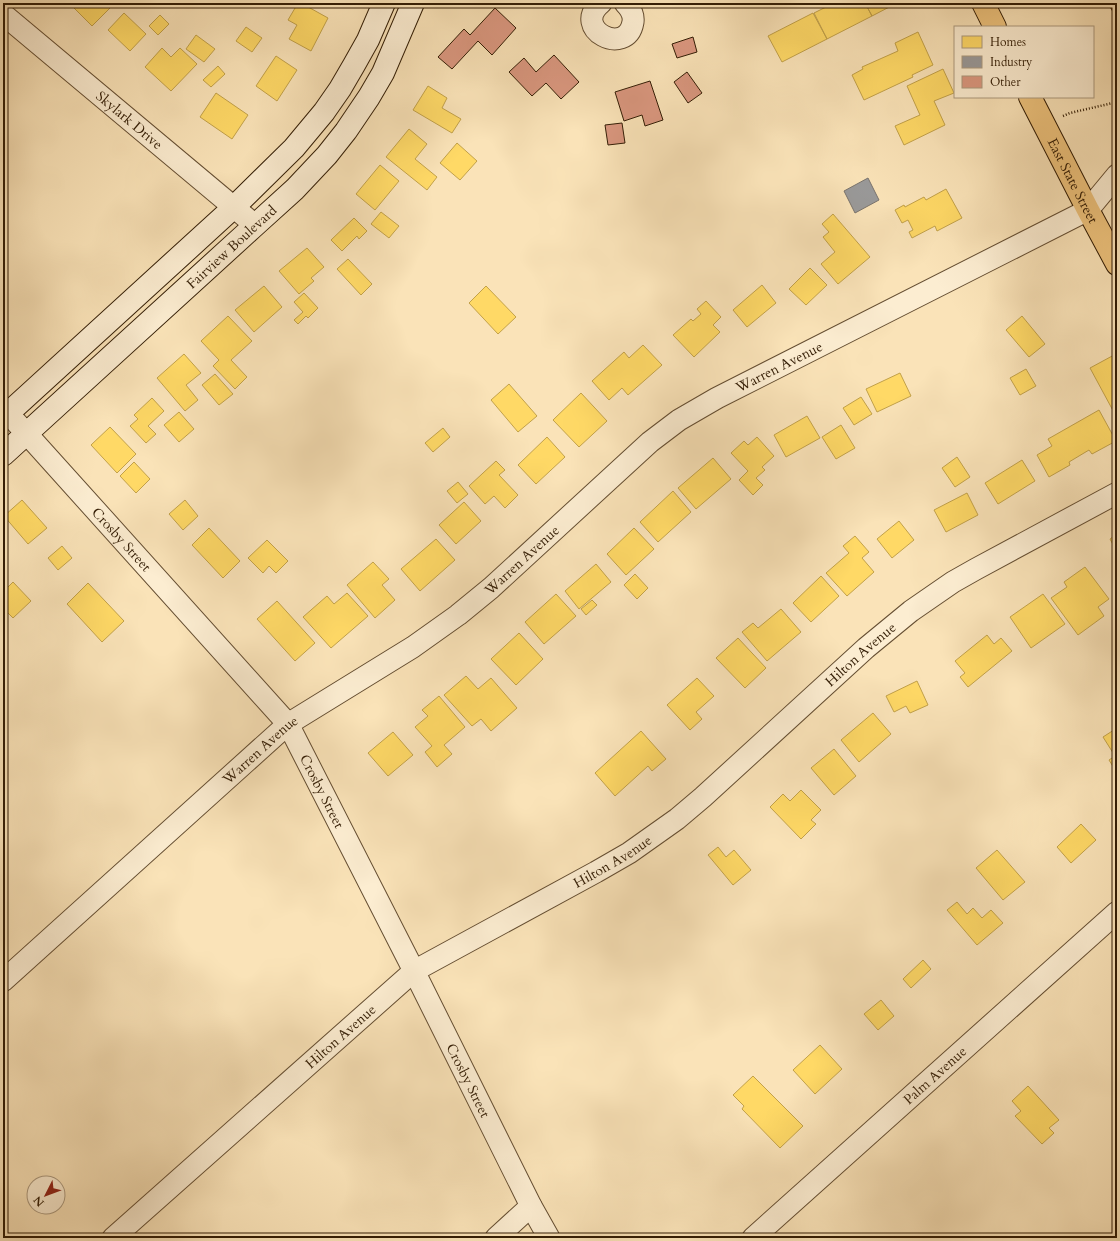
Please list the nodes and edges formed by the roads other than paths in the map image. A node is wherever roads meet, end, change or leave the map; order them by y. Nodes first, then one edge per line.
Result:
1 (384, 3) edge
2 (413, 3) edge
3 (601, 3) edge
4 (624, 3) edge
5 (983, 3) edge
6 (3, 14) edge
7 (994, 26) edge
8 (1031, 98) edge
9 (1117, 175) edge
10 (234, 207) junction
11 (1088, 210) junction
12 (255, 225) junction
13 (1117, 264) edge
14 (5, 413) edge
15 (27, 434) junction
16 (3, 455) edge
17 (1117, 493) edge
18 (288, 724) junction
19 (1117, 912) edge
20 (414, 971) junction
21 (3, 981) edge
22 (531, 1206) junction
23 (113, 1238) edge
24 (496, 1238) edge
25 (549, 1238) edge
26 (753, 1238) edge

1 - 10 street, Fairview Boulevard
2 - 12 street, Fairview Boulevard
3 - 4 street
5 - 7 main road
6 - 10 street, Skylark Drive
8 - 11 main road, East State Street
9 - 11 street
10 - 12 street, Skylark Drive
10 - 14 street, Fairview Boulevard
11 - 13 main road, East State Street
11 - 18 street, Warren Avenue
12 - 15 street, Fairview Boulevard
14 - 15 street, Crosby Street
15 - 16 street, Fairview Boulevard
15 - 18 street, Crosby Street
17 - 20 street, Hilton Avenue
18 - 20 street, Crosby Street
18 - 21 street, Warren Avenue
19 - 26 street, Palm Avenue
20 - 22 street, Crosby Street
20 - 23 street, Hilton Avenue
22 - 24 street
22 - 25 street, Crosby Street

